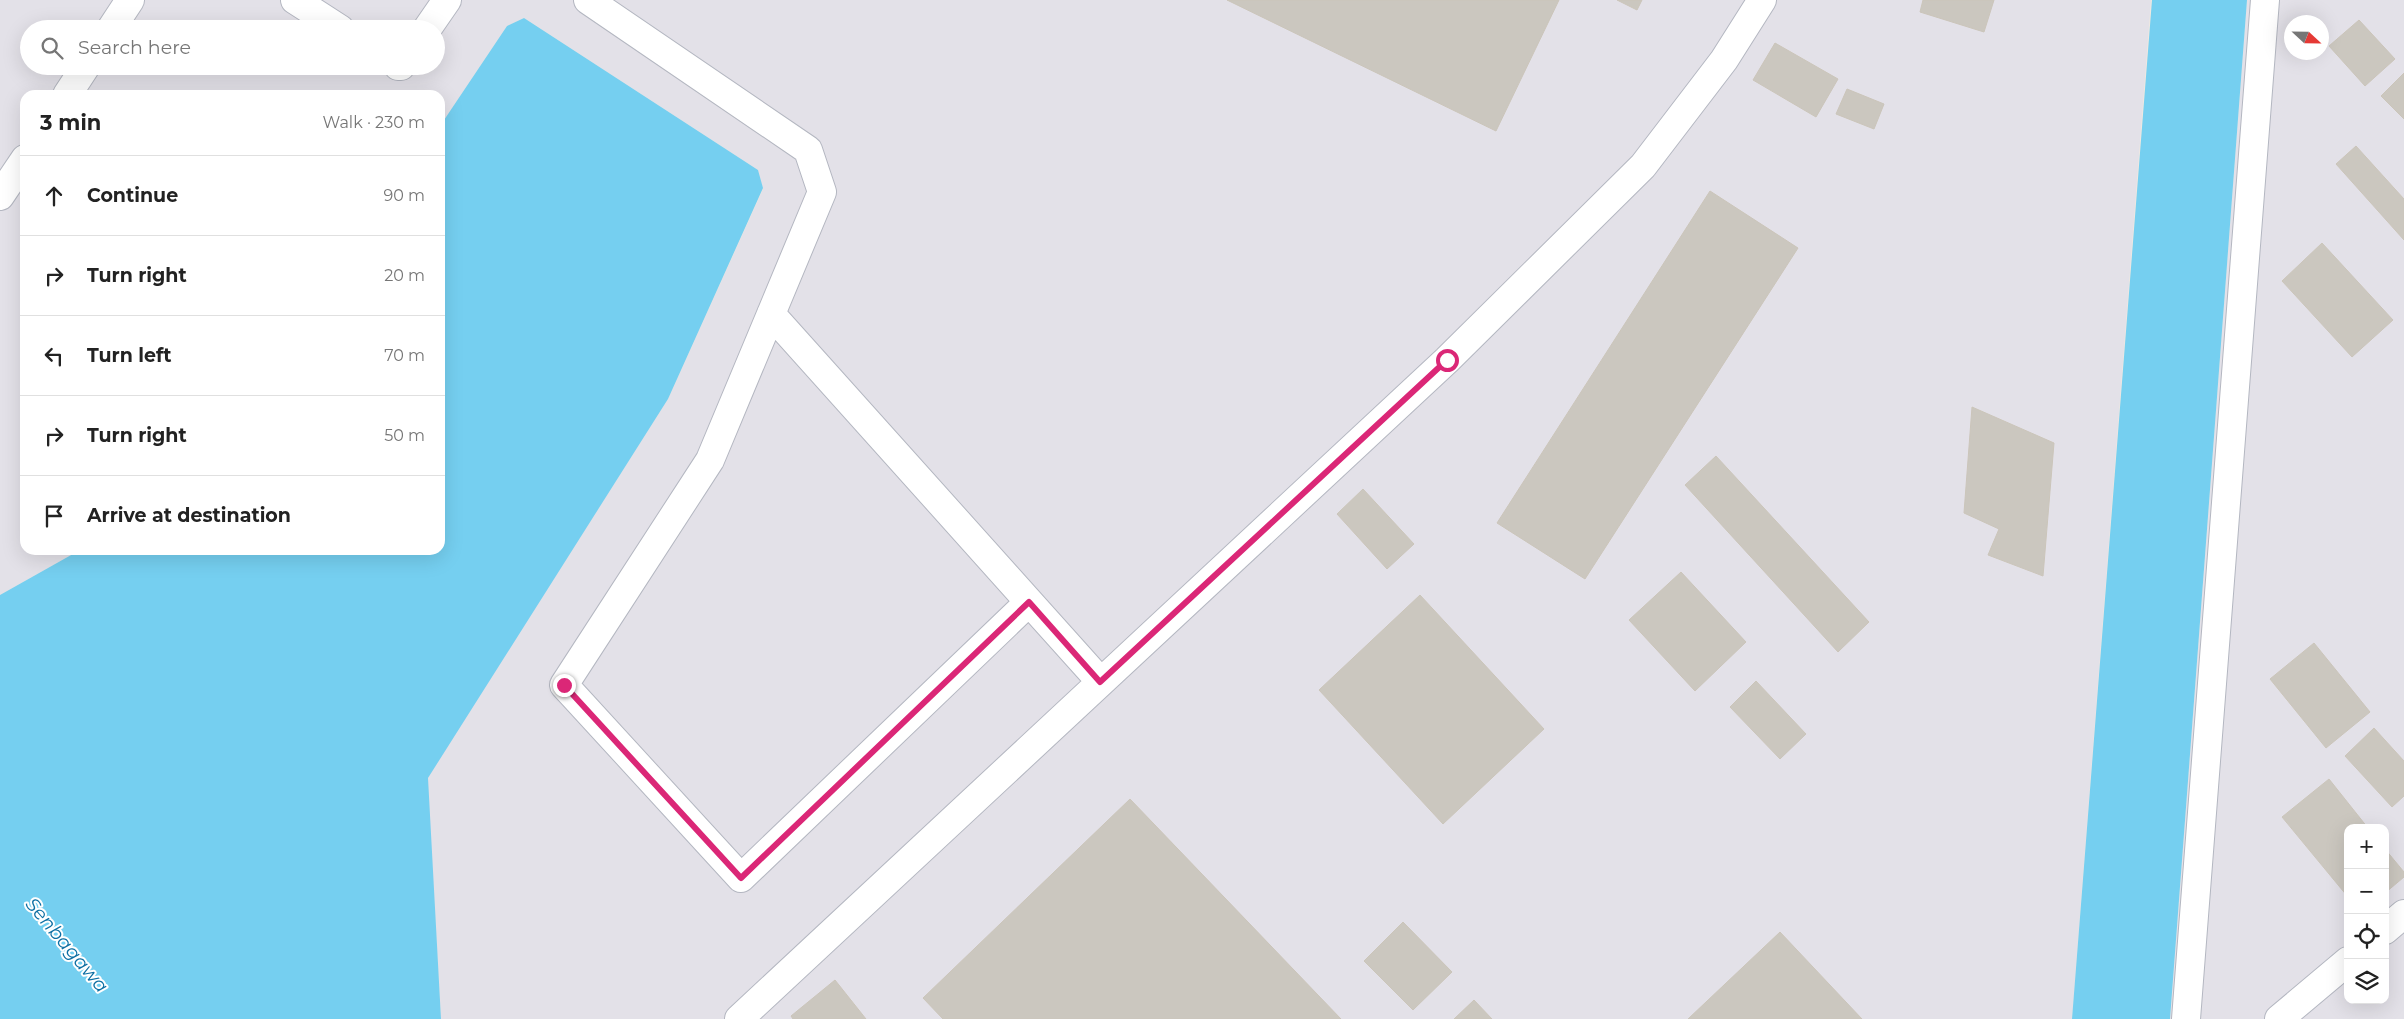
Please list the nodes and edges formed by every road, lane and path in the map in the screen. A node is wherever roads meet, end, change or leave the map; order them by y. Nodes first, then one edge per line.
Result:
1 (130, 0) edge
2 (295, 0) edge
3 (447, 0) edge
4 (588, 0) edge
5 (1762, 0) edge
6 (2265, 0) edge
7 (117, 20) edge
8 (326, 20) edge
9 (433, 20) edge
10 (80, 75) edge
11 (70, 90) edge
12 (20, 166) edge
13 (0, 196) edge
14 (771, 314) junction
15 (1029, 602) junction
16 (1100, 682) junction
17 (2404, 914) edge
18 (2389, 927) edge
19 (2344, 964) edge
20 (739, 1019) edge
21 (2186, 1019) edge
22 (2279, 1019) edge

1 - 7 street
2 - 8 street
3 - 9 street
4 - 14 street
5 - 16 street
6 - 21 street
10 - 11 street
12 - 13 street
14 - 15 street
14 - 15 street
15 - 16 street
16 - 20 street
17 - 18 street
19 - 22 street

